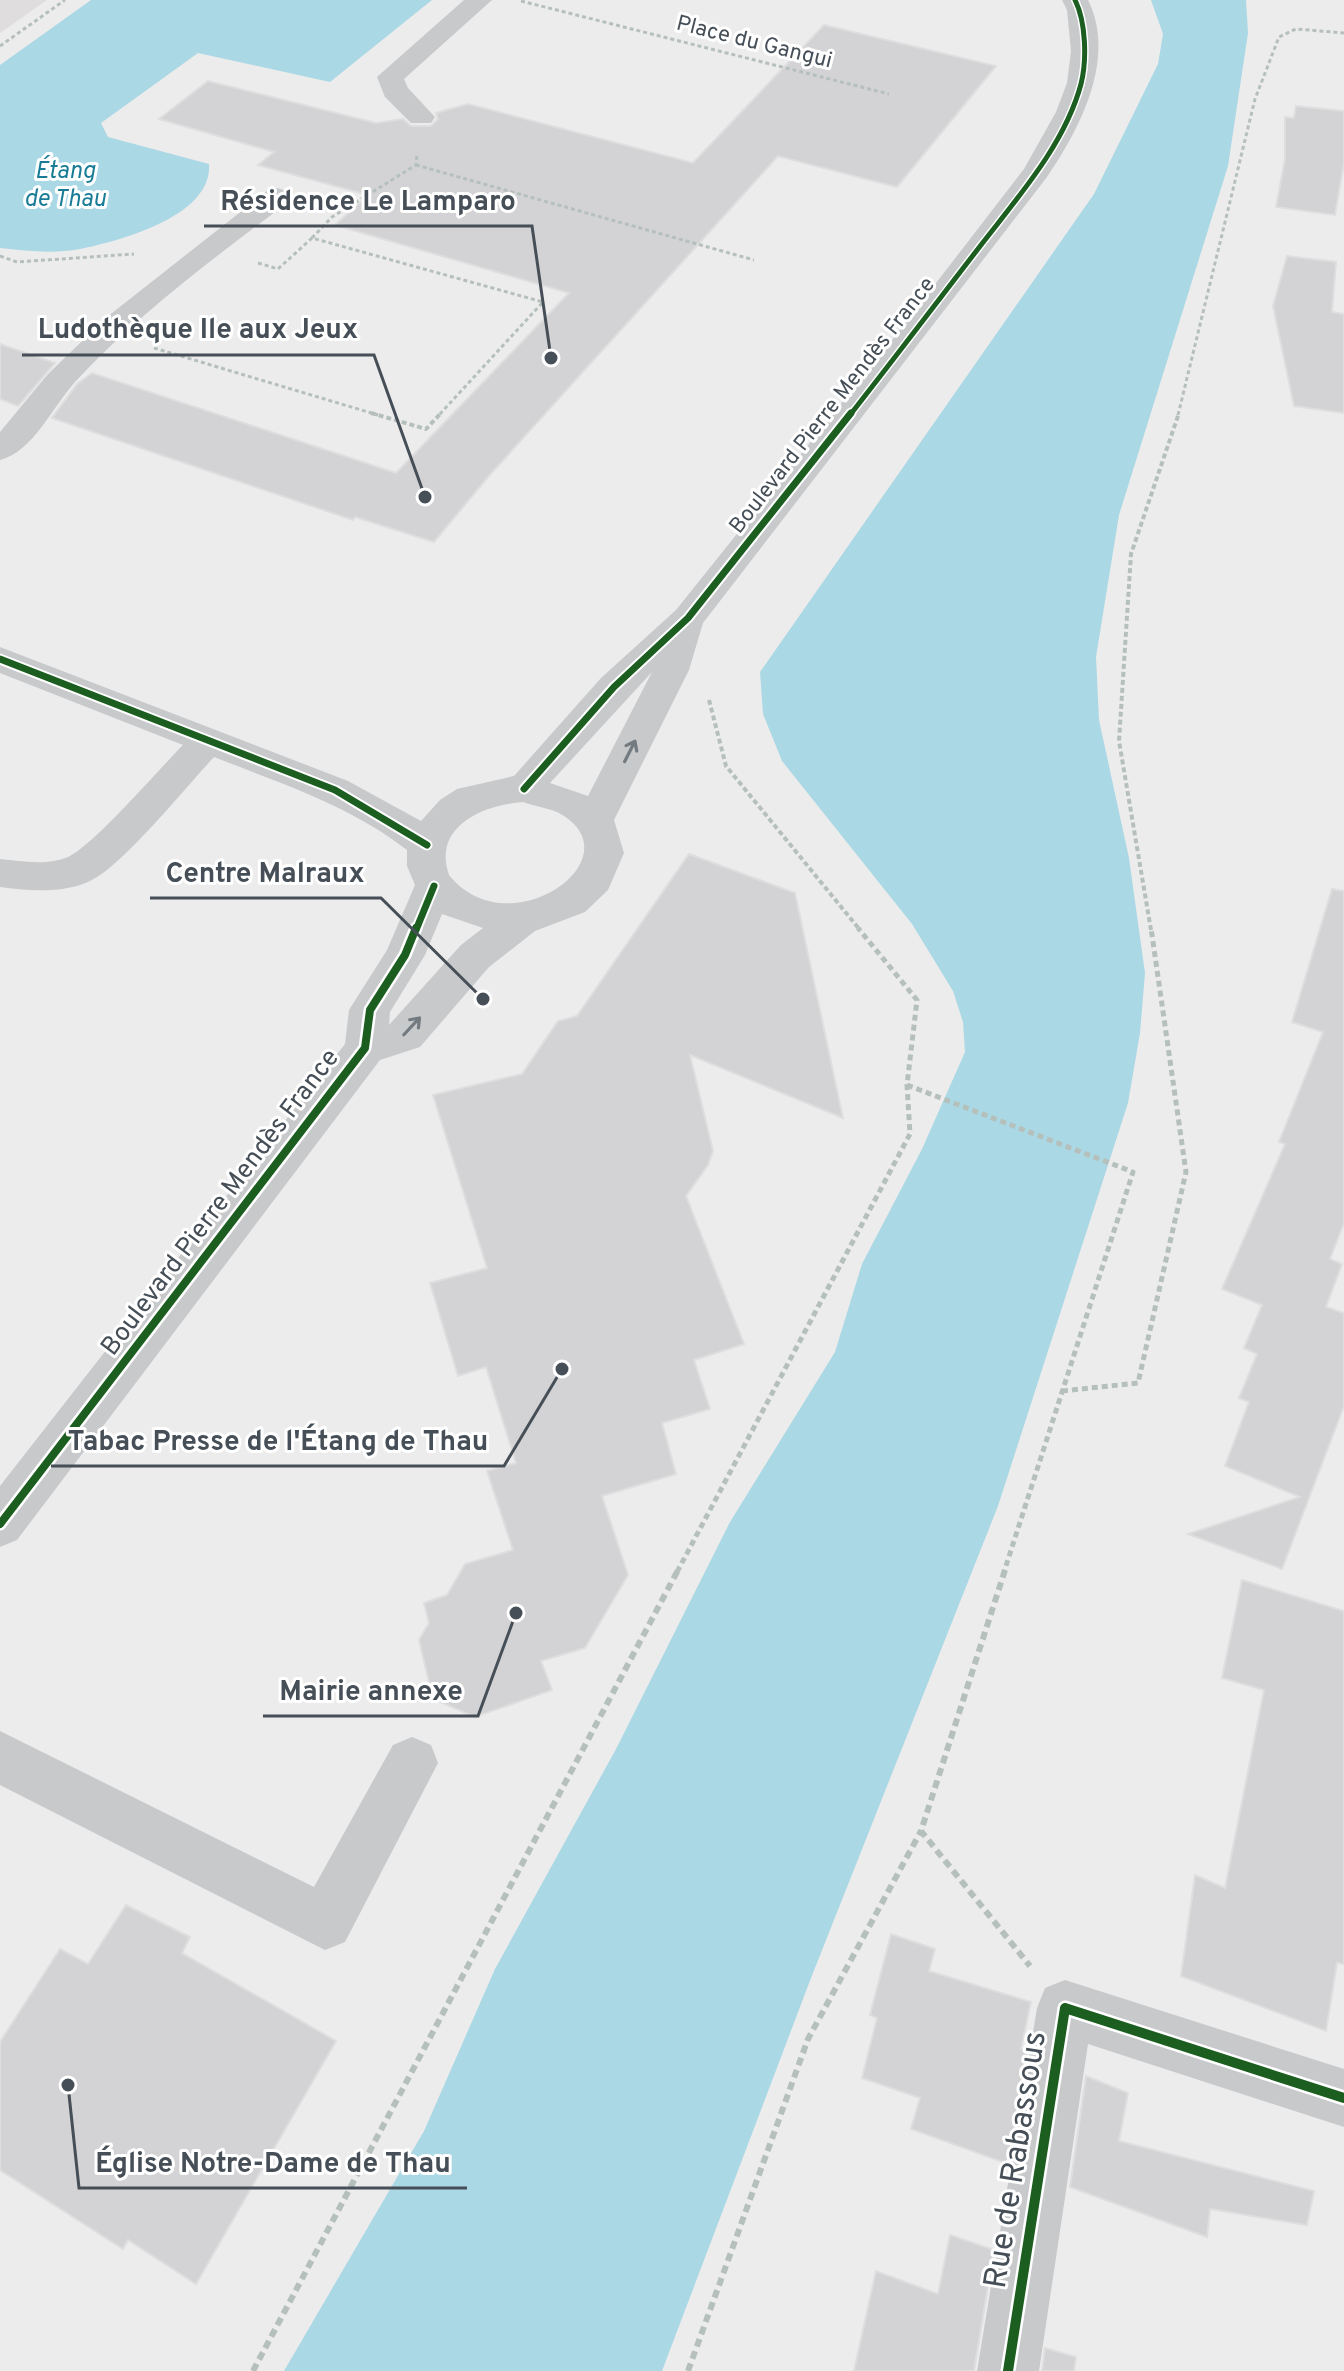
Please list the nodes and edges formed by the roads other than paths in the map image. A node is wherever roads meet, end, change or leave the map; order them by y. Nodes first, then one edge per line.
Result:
1 (479, 0) edge
2 (1075, 0) edge
3 (421, 117) road end
4 (277, 197) dead end
5 (0, 450) edge
6 (688, 618) junction
7 (0, 659) edge
8 (210, 739) junction
9 (524, 789) junction
10 (335, 790) junction
11 (452, 809) junction
12 (595, 820) junction
13 (427, 845) junction
14 (0, 873) edge
15 (434, 886) junction
16 (523, 919) junction
17 (365, 1048) junction
18 (0, 1524) edge
19 (0, 1757) edge
20 (412, 1763) dead end
21 (1344, 2098) edge
22 (1008, 2371) edge

1 - 3 street
2 - 6 street, Boulevard Pierre Mendès France
4 - 5 street
6 - 9 street, Boulevard Pierre Mendès France
12 -> 6 street, Boulevard Pierre Mendès France
7 - 8 street
8 - 10 street
8 - 14 street
9 - 11 street
9 - 12 street
10 - 11 street
10 - 13 street
11 - 13 street
12 - 16 street
13 - 15 street
15 - 16 street
15 - 17 street, Boulevard Pierre Mendès France
17 -> 16 street, Boulevard Pierre Mendès France
17 - 18 street, Boulevard Pierre Mendès France
19 - 20 street
21 - 22 street, Rue de Rabassous

